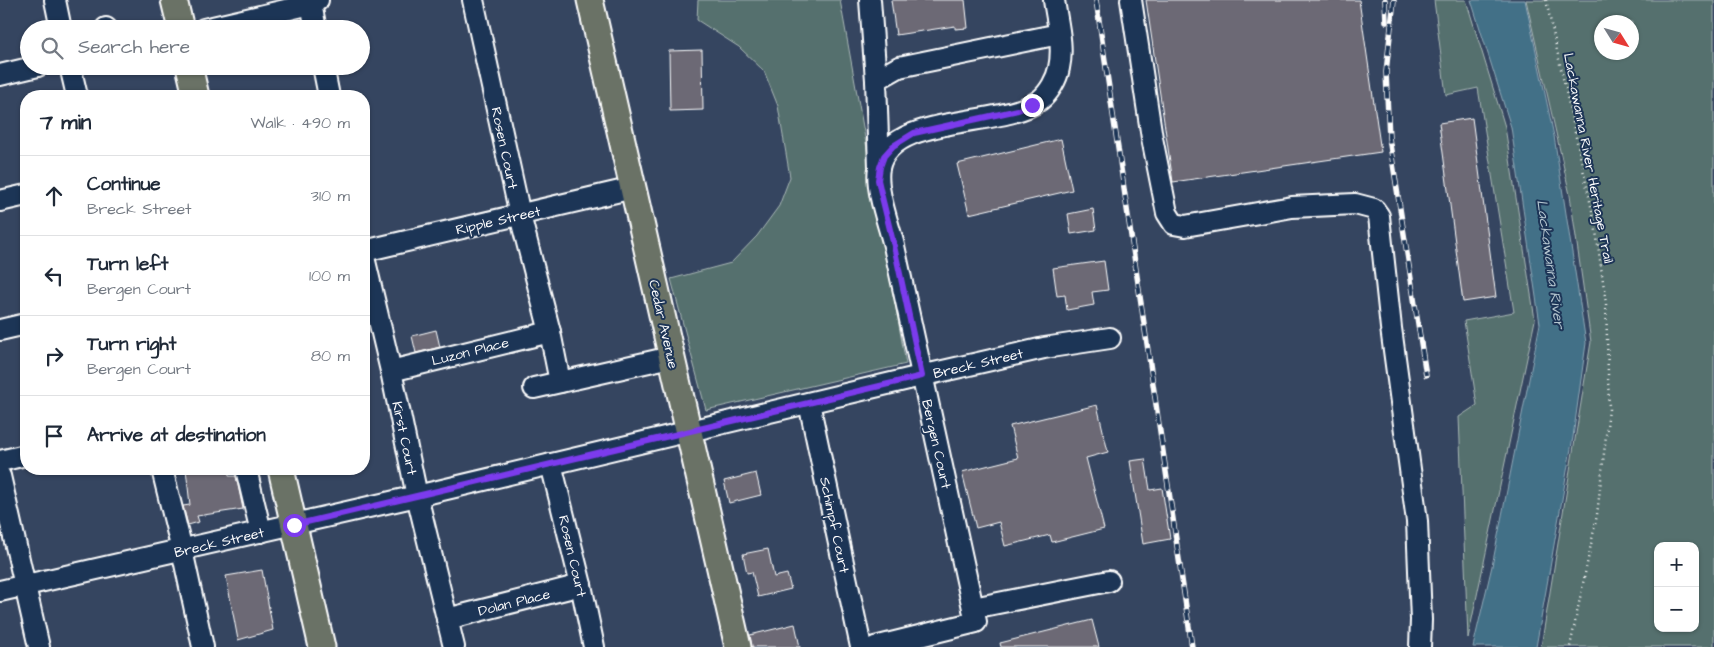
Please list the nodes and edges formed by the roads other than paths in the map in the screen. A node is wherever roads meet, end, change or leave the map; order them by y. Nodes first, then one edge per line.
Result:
1 (55, 0) edge
2 (174, 0) edge
3 (473, 0) edge
4 (590, 0) edge
5 (870, 0) edge
6 (1054, 0) edge
7 (1131, 0) edge
8 (314, 2) edge
9 (59, 20) edge
10 (179, 20) edge
11 (241, 20) edge
12 (315, 20) edge
13 (1059, 34) junction
14 (20, 70) edge
15 (0, 75) edge
16 (72, 75) edge
17 (191, 75) edge
18 (325, 75) edge
19 (876, 80) junction
20 (76, 90) edge
21 (195, 90) edge
22 (328, 90) edge
23 (880, 167) junction
24 (633, 188) junction
25 (20, 197) edge
26 (0, 201) edge
27 (520, 215) junction
28 (370, 250) edge
29 (370, 282) edge
30 (20, 325) edge
31 (0, 330) edge
32 (550, 332) junction
33 (1110, 338) dead end
34 (671, 357) junction
35 (391, 371) junction
36 (922, 376) junction
37 (560, 382) junction
38 (534, 388) dead end
39 (809, 403) junction
40 (688, 432) junction
41 (20, 456) edge
42 (0, 461) edge
43 (551, 464) junction
44 (163, 475) edge
45 (247, 475) edge
46 (282, 475) edge
47 (0, 476) edge
48 (418, 496) junction
49 (294, 525) junction
50 (261, 532) junction
51 (182, 550) junction
52 (1108, 581) dead end
53 (25, 585) junction
54 (580, 585) junction
55 (0, 591) edge
56 (975, 615) junction
57 (447, 619) junction
58 (39, 647) edge
59 (203, 647) edge
60 (322, 647) edge
61 (454, 647) edge
62 (594, 647) edge
63 (738, 647) edge
64 (861, 647) edge
65 (875, 647) edge
66 (1420, 647) edge

1 - 9 street
2 - 10 main road
3 - 27 street, Rosen Court
4 - 24 main road, Cedar Avenue
5 - 19 street, Bergen Court
6 - 13 street
7 - 66 street
8 - 11 street
8 - 12 street
13 - 19 street
13 - 23 street
14 - 15 street
16 - 20 street
17 - 21 main road
18 - 22 street
19 - 23 street, Bergen Court
23 - 36 street, Bergen Court
24 - 27 street, Ripple Street
24 - 34 main road, Cedar Avenue
25 - 26 street
27 - 28 street, Ripple Street
27 - 32 street, Rosen Court
29 - 35 street, Kirst Court
30 - 31 street
32 - 35 street, Luzon Place
32 - 37 street, Rosen Court
33 - 36 street, Breck Street
34 - 37 street
34 - 40 main road, Cedar Avenue
35 - 48 street, Kirst Court
36 - 39 street, Breck Street
36 - 56 street, Bergen Court
37 - 38 street
39 - 40 street, Breck Street
39 - 64 street, Schimpf Court
40 - 43 street, Breck Street
40 - 63 main road, Cedar Avenue
41 - 42 street
43 - 48 street, Breck Street
43 - 54 street, Rosen Court
44 - 51 street
45 - 50 street
46 - 49 main road
47 - 53 street
48 - 49 street, Breck Street
48 - 57 street, Kirst Court
49 - 50 street, Breck Street
49 - 60 main road
50 - 51 street, Breck Street
51 - 53 street, Breck Street
51 - 59 street
52 - 56 street
53 - 55 street, Breck Street
53 - 58 street
54 - 57 street, Dolan Place
54 - 62 street, Rosen Court
56 - 65 street
57 - 61 street, Kirst Court

